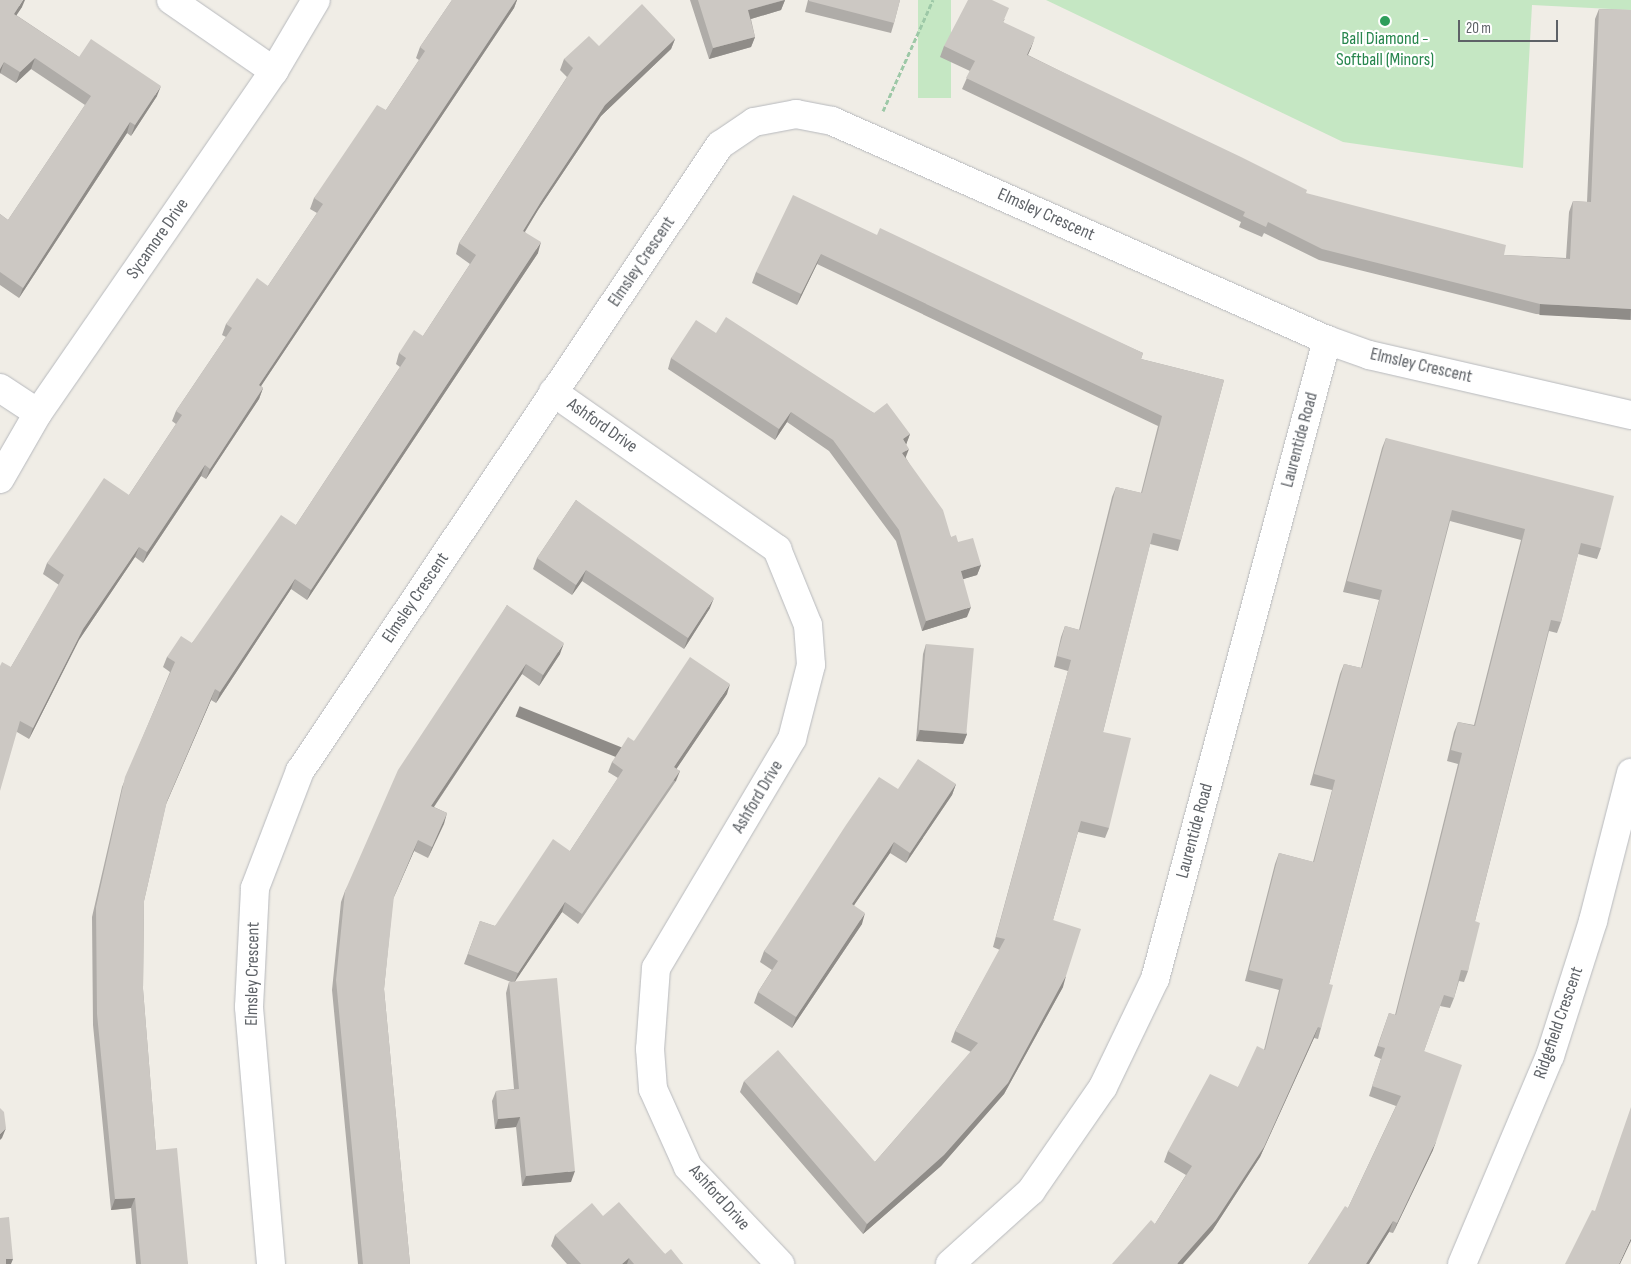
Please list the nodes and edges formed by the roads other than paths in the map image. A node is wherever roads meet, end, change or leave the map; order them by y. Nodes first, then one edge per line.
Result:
1 (171, 0) edge
2 (316, 0) edge
3 (274, 71) junction
4 (1327, 340) junction
5 (0, 388) edge
6 (553, 392) junction
7 (38, 413) junction
8 (1631, 415) edge
9 (0, 479) edge
10 (1631, 773) edge
11 (271, 1264) edge
12 (780, 1264) edge
13 (950, 1264) edge
14 (1462, 1264) edge

1 - 3 street
2 - 3 street, Sycamore Drive
3 - 7 street, Sycamore Drive
4 - 6 street, Elmsley Crescent
4 - 8 street, Elmsley Crescent
4 - 13 street, Laurentide Road
5 - 7 street
6 - 11 street, Elmsley Crescent
6 - 12 street, Ashford Drive
7 - 9 street, Sycamore Drive
10 - 14 street, Ridgefield Crescent

